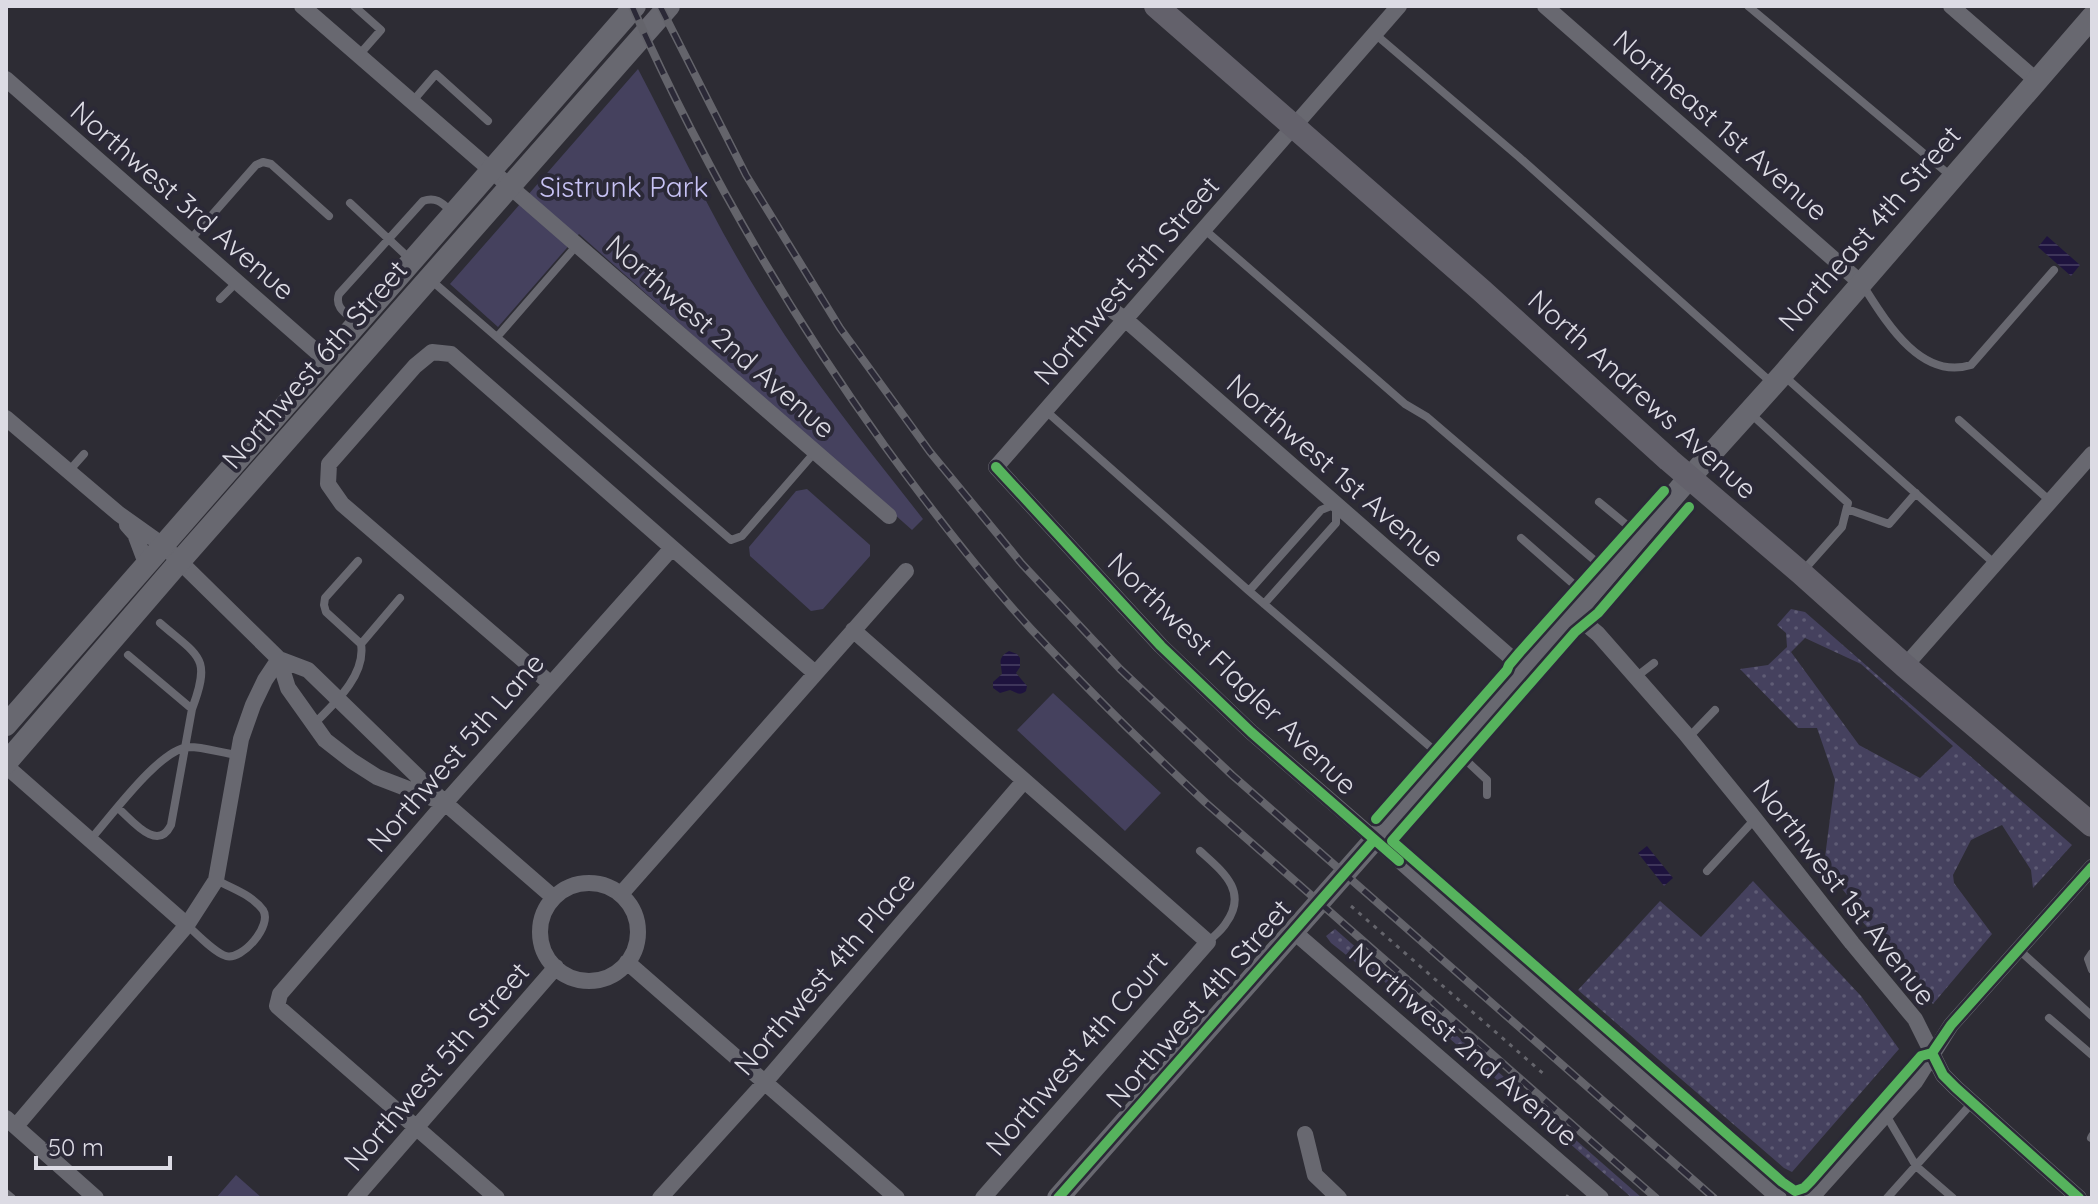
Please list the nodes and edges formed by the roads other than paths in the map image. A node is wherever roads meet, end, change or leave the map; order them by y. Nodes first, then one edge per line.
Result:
1 (354, 6) edge
2 (635, 6) edge
3 (669, 6) edge
4 (1156, 6) edge
5 (1399, 6) edge
6 (1545, 6) edge
7 (1748, 6) edge
8 (1951, 6) edge
9 (312, 9) edge
10 (2092, 17) edge
11 (1375, 34) junction
12 (359, 56) junction
13 (6, 79) edge
14 (2036, 80) junction
15 (412, 102) junction
16 (488, 121) dead end
17 (1294, 127) junction
18 (491, 171) junction
19 (1953, 177) junction
20 (510, 187) junction
21 (350, 203) dead end
22 (454, 214) junction
23 (329, 216) dead end
24 (1205, 230) junction
25 (389, 239) junction
26 (190, 240) junction
27 (577, 245) junction
28 (412, 261) junction
29 (2054, 270) dead end
30 (429, 279) junction
31 (237, 282) junction
32 (1861, 283) junction
33 (220, 299) dead end
34 (1119, 315) junction
35 (357, 323) junction
36 (497, 337) junction
37 (326, 360) junction
38 (1778, 379) junction
39 (1046, 410) junction
40 (1749, 412) junction
41 (6, 418) edge
42 (1959, 420) dead end
43 (815, 452) junction
44 (84, 454) dead end
45 (2092, 454) edge
46 (996, 467) joint
47 (68, 472) junction
48 (1690, 477) junction
49 (1916, 493) junction
50 (2050, 501) junction
51 (1599, 502) dead end
52 (1336, 504) junction
53 (1847, 509) junction
54 (119, 514) junction
55 (889, 516) dead end
56 (1639, 535) junction
57 (1521, 538) dead end
58 (672, 548) junction
59 (172, 554) junction
60 (358, 561) dead end
61 (1995, 564) junction
62 (147, 566) junction
63 (906, 571) dead end
64 (1608, 572) junction
65 (1801, 573) junction
66 (1249, 591) junction
67 (400, 598) dead end
68 (1264, 604) junction
69 (1580, 605) junction
70 (160, 623) dead end
71 (853, 630) junction
72 (361, 644) junction
73 (128, 655) dead end
74 (279, 659) junction
75 (1654, 663) dead end
76 (1905, 666) junction
77 (1525, 670) junction
78 (815, 673) junction
79 (1636, 677) junction
80 (551, 684) junction
81 (339, 699) junction
82 (192, 709) junction
83 (1715, 710) dead end
84 (315, 723) junction
85 (6, 725) edge
86 (1688, 737) junction
87 (187, 747) junction
88 (1450, 754) junction
89 (238, 755) junction
90 (6, 764) edge
91 (1024, 781) junction
92 (1487, 795) dead end
93 (445, 803) junction
94 (118, 808) junction
95 (1755, 819) junction
96 (2092, 825) edge
97 (1374, 840) junction
98 (89, 841) junction
99 (1200, 851) dead end
100 (2092, 867) edge
101 (1707, 871) dead end
102 (216, 880) junction
103 (621, 894) junction
104 (553, 897) junction
105 (187, 925) junction
106 (1293, 931) junction
107 (1208, 942) junction
108 (2018, 949) junction
109 (2092, 953) edge
110 (627, 962) junction
111 (556, 967) junction
112 (2092, 970) edge
113 (2092, 1016) edge
114 (2049, 1018) dead end
115 (1932, 1053) junction
116 (2092, 1055) edge
117 (765, 1082) junction
118 (1972, 1103) junction
119 (1886, 1114) junction
120 (11, 1122) edge
121 (417, 1127) junction
122 (1305, 1134) dead end
123 (1916, 1166) junction
124 (6, 1193) edge
125 (1892, 1196) edge
126 (12, 1198) edge
127 (96, 1198) edge
128 (355, 1198) edge
129 (497, 1198) edge
130 (660, 1198) edge
131 (897, 1198) edge
132 (983, 1198) edge
133 (1058, 1198) edge
134 (1339, 1198) edge
135 (1601, 1198) edge
136 (1779, 1198) edge
137 (1811, 1198) edge
138 (1953, 1198) edge
139 (2079, 1198) edge

1 - 12 lane
2 - 18 street, Northwest 6th Street
3 - 20 street, Northwest 6th Street
4 - 17 main road, North Andrews Avenue
5 - 11 street, Northwest 5th Street
6 - 32 street, Northeast 1st Avenue
7 - 19 lane
8 - 14 street
9 - 12 street, Northwest 2nd Avenue
10 - 14 street, Northeast 4th Street
11 - 17 street, Northwest 5th Street
11 - 38 lane
12 - 15 street, Northwest 2nd Avenue
13 - 26 street, Northwest 3rd Avenue
14 - 19 street, Northeast 4th Street
15 - 16 lane
15 - 18 street, Northwest 2nd Avenue
17 - 24 street, Northwest 5th Street
17 - 48 main road, North Andrews Avenue
18 - 20 street, Northwest 2nd Avenue
18 - 22 street, Northwest 6th Street
19 - 32 street, Northeast 4th Street
20 - 27 street, Northwest 2nd Avenue
20 - 30 street, Northwest 6th Street
21 - 25 lane
22 - 25 lane
22 - 28 street, Northwest 6th Street
23 - 26 lane
24 - 34 street, Northwest 5th Street
24 - 64 lane
25 - 28 lane
25 - 35 lane
26 - 31 street, Northwest 3rd Avenue
27 - 36 lane
27 - 43 street, Northwest 2nd Avenue
28 - 35 street, Northwest 6th Street
29 - 32 lane
30 - 36 lane
30 - 59 street, Northwest 6th Street
31 - 33 lane
31 - 37 street, Northwest 3rd Avenue
32 - 38 street, Northeast 4th Street
34 - 39 street, Northwest 5th Street
34 - 52 street, Northwest 1st Avenue
35 - 37 street, Northwest 6th Street
36 - 43 lane
37 - 59 street, Northwest 6th Street
38 - 40 street, Northeast 4th Street
38 - 49 lane
39 - 46 street, Northwest 5th Street
39 - 66 lane
40 - 48 street, Northeast 4th Street
40 - 53 lane
41 - 47 street
42 - 50 lane
43 - 55 street, Northwest 2nd Avenue
44 - 47 lane
45 - 50 street
46 - 97 street, Northwest Flagler Avenue
47 - 54 street
48 - 56 street, Northwest 4th Street
48 - 65 main road, North Andrews Avenue
49 - 53 lane
49 - 61 lane
50 - 61 street
51 - 56 lane
52 - 66 lane
52 - 68 lane
52 - 77 street, Northwest 1st Avenue
53 - 65 lane
54 - 59 street
54 - 62 street
56 - 64 street, Northwest 4th Street
57 - 69 lane
58 - 78 street
58 - 80 street, Northwest 5th Lane
58 - 80 street
59 - 62 street, Northwest 6th Street
59 - 74 street
59 - 90 street, Northwest 6th Street
60 - 72 lane
61 - 76 street
62 - 85 street, Northwest 6th Street
63 - 71 street
64 - 69 street, Northwest 4th Street
65 - 76 main road, North Andrews Avenue
66 - 68 lane
67 - 72 lane
68 - 88 lane
69 - 77 street, Northwest 4th Street
69 - 79 street, Northwest 1st Avenue
70 - 82 lane
71 - 78 street
71 - 91 street
72 - 81 lane
73 - 82 lane
74 - 81 street
74 - 84 street
74 - 89 street
75 - 79 lane
76 - 96 main road, North Andrews Avenue
77 - 88 street, Northwest 4th Street
78 - 103 street
79 - 86 street, Northwest 1st Avenue
80 - 93 street, Northwest 5th Lane
81 - 84 lane
81 - 93 street
82 - 87 lane
83 - 86 lane
84 - 93 street
86 - 95 street, Northwest 1st Avenue
87 - 89 lane
87 - 94 lane
87 - 94 lane
88 - 92 lane
88 - 97 street, Northwest 4th Street
89 - 102 street
90 - 98 street
91 - 107 street
91 - 117 street, Northwest 4th Place
93 - 104 street
93 - 121 street, Northwest 5th Lane
94 - 98 lane
95 - 101 lane
95 - 115 street, Northwest 1st Avenue
97 - 106 street, Northwest 4th Street
97 - 136 street, Northwest Flagler Avenue
98 - 105 street
99 - 107 lane
100 - 108 street
102 - 105 street
102 - 105 lane
103 - 104 street
103 - 110 street
104 - 111 street
105 - 120 street
106 - 133 street, Northwest 4th Street
106 - 135 street, Northwest 2nd Avenue
107 - 132 street, Northwest 4th Court
108 - 113 lane
108 - 115 street
109 - 112 lane
110 - 111 street
110 - 117 street
111 - 121 street, Northwest 5th Street
114 - 116 lane
115 - 118 street, Northwest 1st Avenue
115 - 119 street
117 - 130 street, Northwest 4th Place
117 - 131 street
118 - 123 lane
118 - 139 street, Northwest 1st Avenue
119 - 123 lane
119 - 137 street
120 - 127 street
121 - 128 street, Northwest 5th Street
121 - 129 street
122 - 134 street
123 - 125 lane
123 - 138 lane
124 - 126 lane

